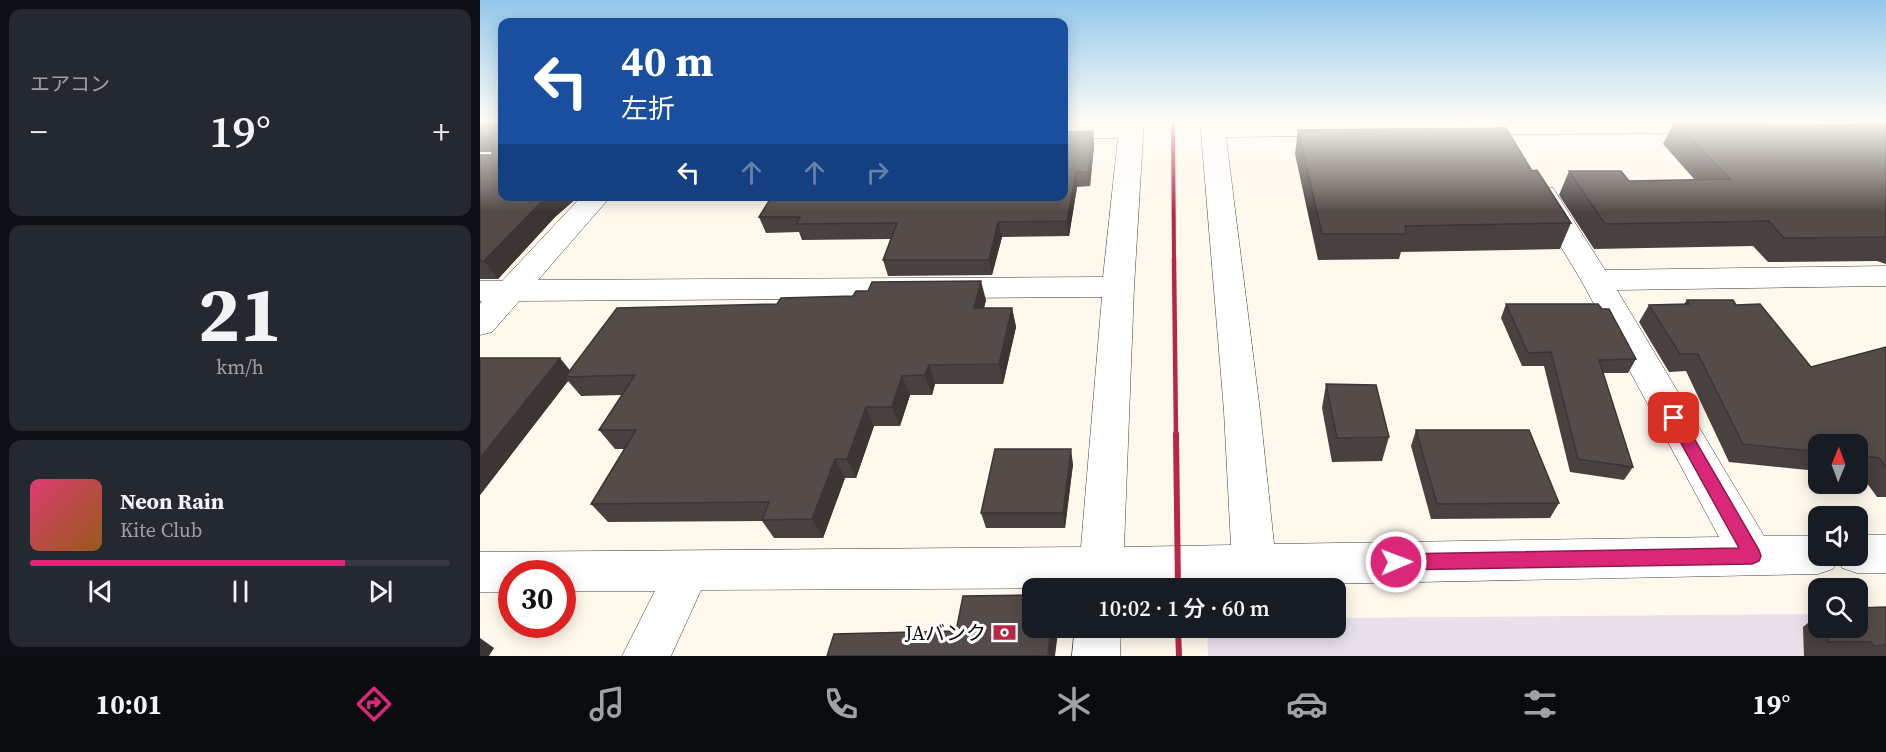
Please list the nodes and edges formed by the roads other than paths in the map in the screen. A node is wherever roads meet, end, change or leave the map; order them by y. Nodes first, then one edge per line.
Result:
1 (1130, 151) edge
2 (1215, 151) edge
3 (1516, 151) edge
4 (593, 201) edge
5 (1886, 276) edge
6 (1596, 280) junction
7 (1118, 287) junction
8 (495, 291) edge
9 (480, 324) edge
10 (1868, 554) edge
11 (1886, 554) edge
12 (1808, 555) edge
13 (1752, 556) junction
14 (1254, 565) junction
15 (688, 571) junction
16 (480, 572) edge
17 (1101, 577) edge
18 (1097, 638) edge
19 (646, 656) edge
20 (1096, 656) edge

1 - 7 street
2 - 14 street
3 - 6 street
4 - 8 street
5 - 6 street
6 - 13 street
7 - 8 street
7 - 17 street
8 - 9 street
10 - 11 street
12 - 13 street
13 - 14 street
14 - 17 street
15 - 16 street
15 - 17 street
15 - 19 street
18 - 20 street

